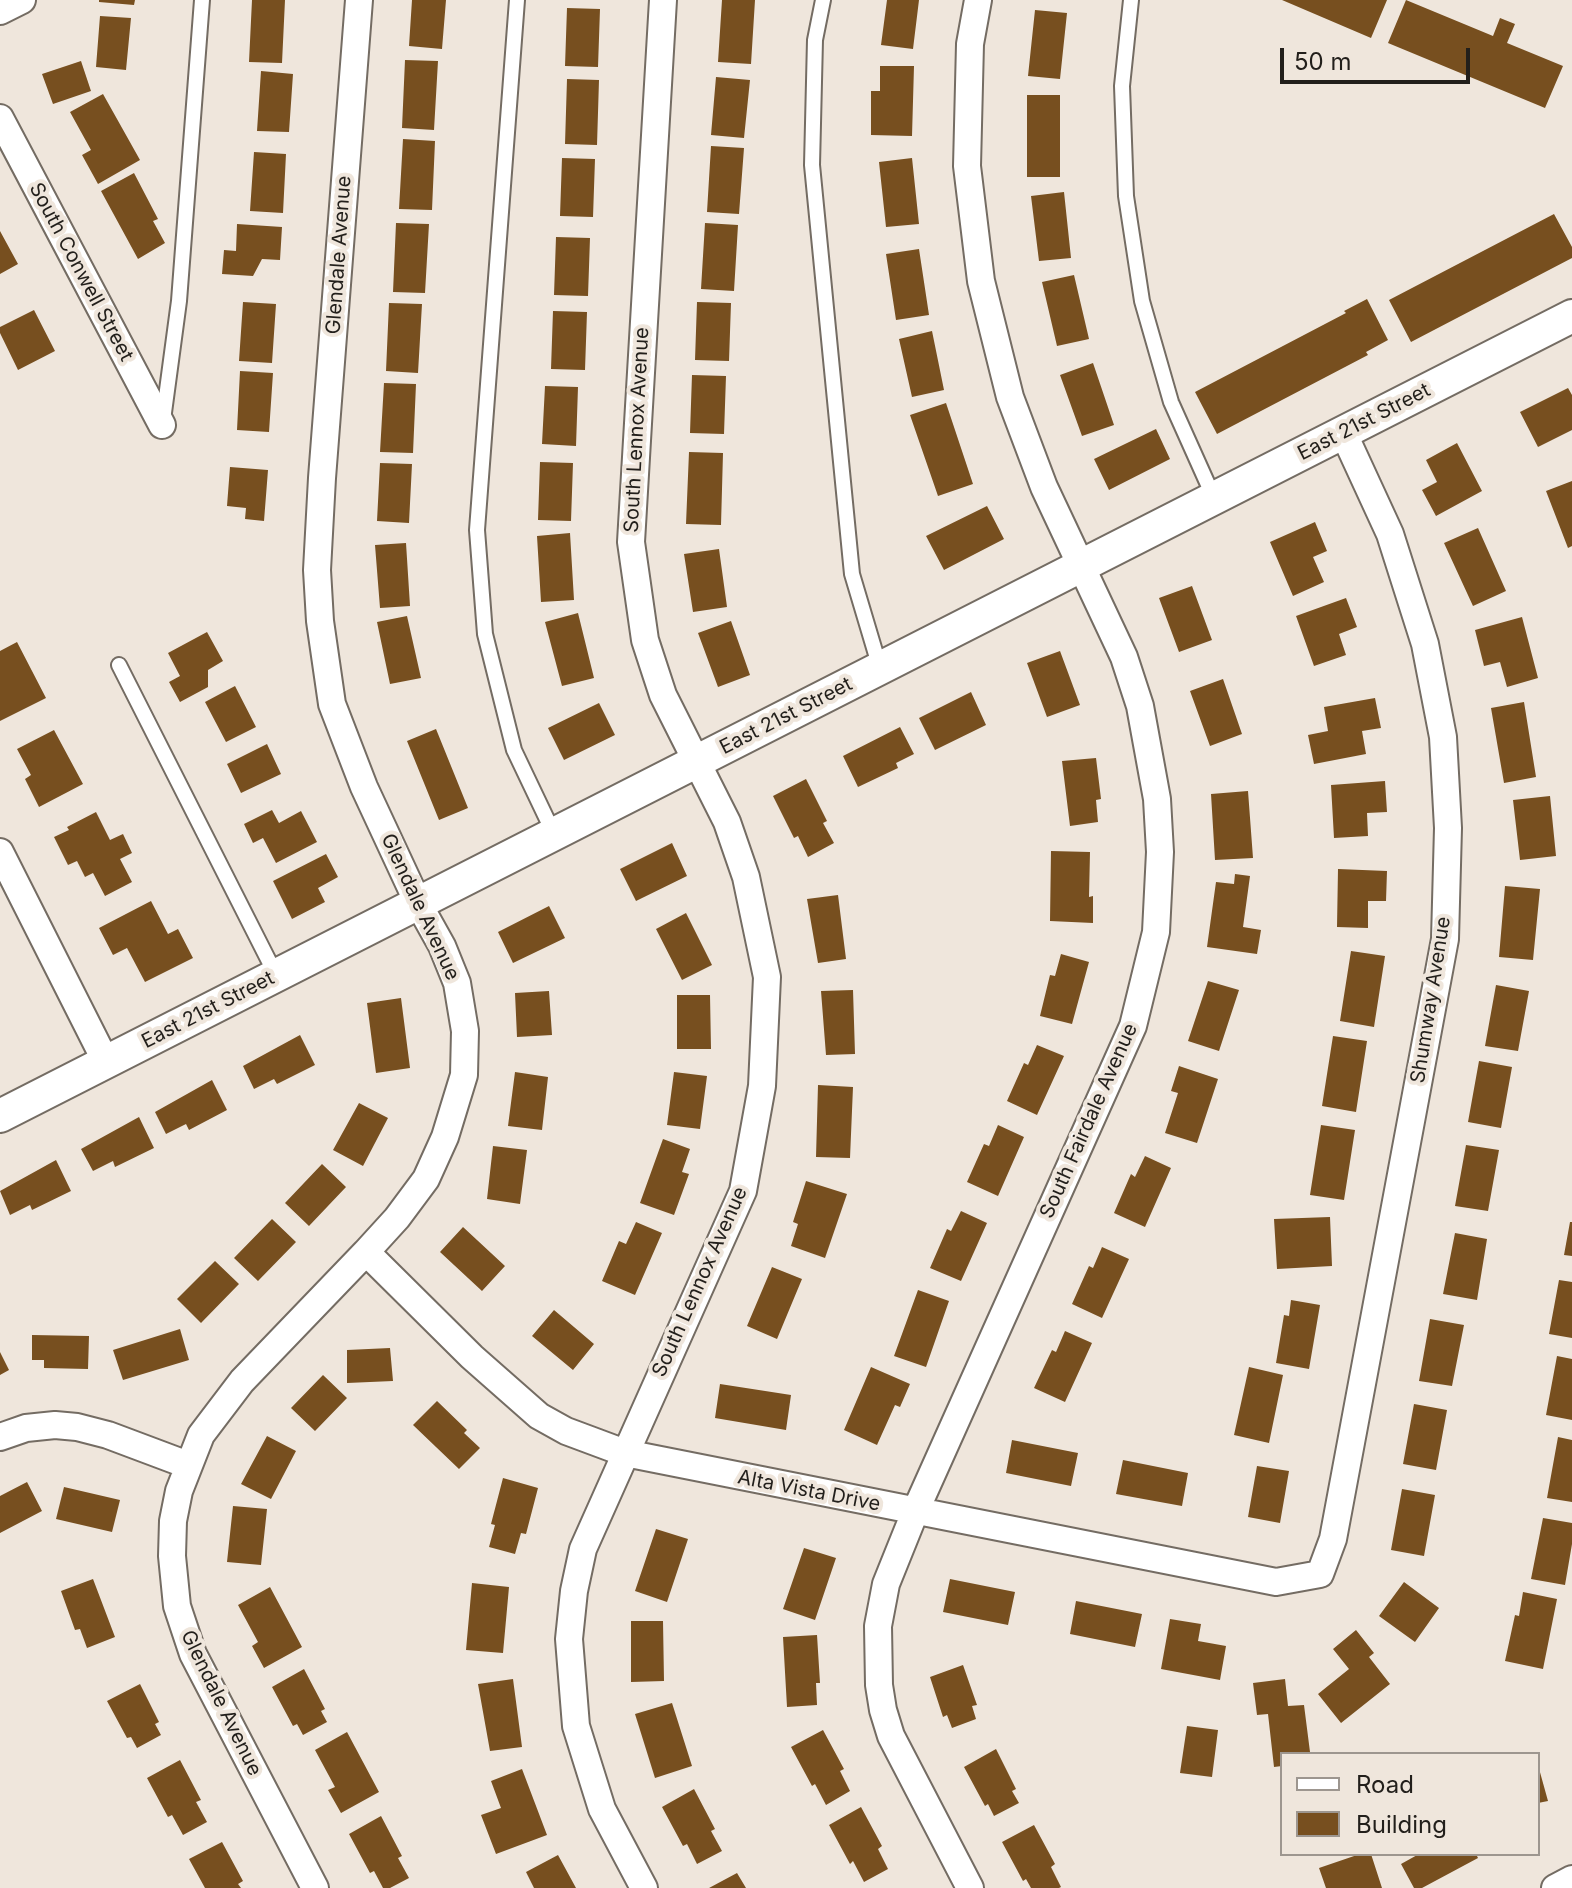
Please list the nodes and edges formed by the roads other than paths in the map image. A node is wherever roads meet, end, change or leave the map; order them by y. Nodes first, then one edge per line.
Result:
1 (22, 0) edge
2 (202, 0) edge
3 (359, 0) edge
4 (517, 0) edge
5 (663, 0) edge
6 (823, 0) edge
7 (978, 0) edge
8 (1131, 0) edge
9 (0, 11) edge
10 (0, 118) edge
11 (1572, 316) edge
12 (162, 425) joint
13 (1343, 432) junction
14 (1214, 498) junction
15 (1081, 566) junction
16 (119, 665) dead end
17 (880, 668) junction
18 (697, 761) junction
19 (554, 834) junction
20 (0, 852) edge
21 (418, 903) junction
22 (276, 975) junction
23 (106, 1062) junction
24 (0, 1116) edge
25 (366, 1252) junction
26 (0, 1437) edge
27 (625, 1453) junction
28 (188, 1465) junction
29 (915, 1512) junction
30 (1320, 1574) joint
31 (1572, 1879) edge
32 (315, 1888) edge
33 (644, 1888) edge
34 (970, 1888) edge
35 (1555, 1888) edge

1 - 9 street
2 - 12 lane
3 - 21 street, Glendale Avenue
4 - 19 lane
5 - 18 street, South Lennox Avenue
6 - 17 lane
7 - 15 street, South Fairdale Avenue
8 - 14 lane
10 - 12 street, South Conwell Street
11 - 13 street, East 21st Street
13 - 14 street, East 21st Street
13 - 30 street, Shumway Avenue
14 - 15 street, East 21st Street
15 - 17 street, East 21st Street
15 - 29 street, South Fairdale Avenue
16 - 22 lane
17 - 18 street, East 21st Street
18 - 19 street, East 21st Street
18 - 27 street, South Lennox Avenue
19 - 21 street, East 21st Street
20 - 23 street
21 - 22 street, East 21st Street
21 - 25 street, Glendale Avenue
22 - 23 street, East 21st Street
23 - 24 street, East 21st Street
25 - 27 street, Alta Vista Drive
25 - 28 street, Glendale Avenue
26 - 28 street
27 - 29 street, Alta Vista Drive
27 - 33 street, South Lennox Avenue
28 - 32 street, Glendale Avenue
29 - 30 street, Alta Vista Drive
29 - 34 street, South Fairdale Avenue
31 - 35 street

